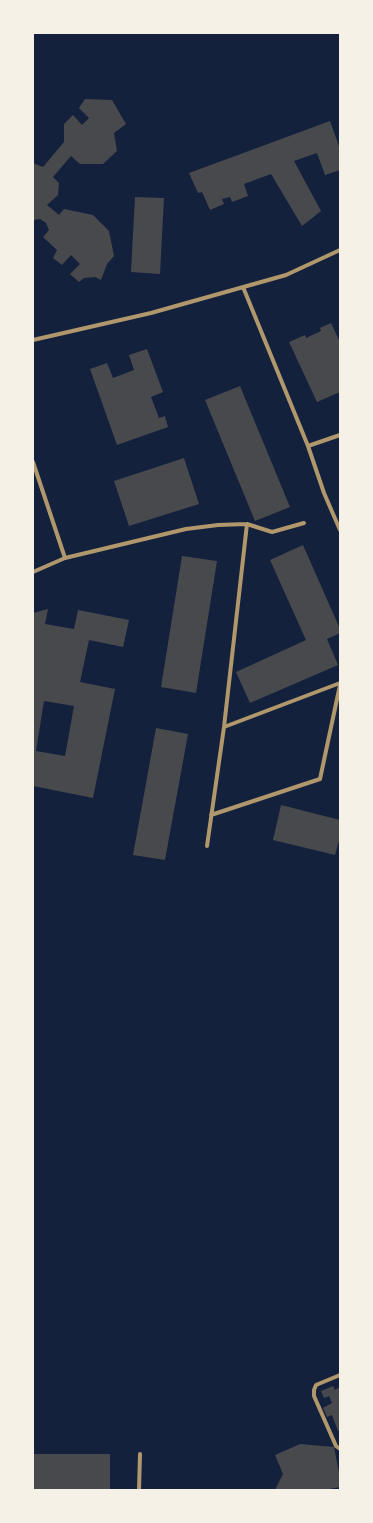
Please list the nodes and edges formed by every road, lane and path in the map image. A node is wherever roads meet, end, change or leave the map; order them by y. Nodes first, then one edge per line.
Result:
1 (340, 250) edge
2 (243, 287) junction
3 (33, 340) edge
4 (340, 435) edge
5 (308, 446) junction
6 (33, 462) edge
7 (304, 523) dead end
8 (247, 524) junction
9 (340, 530) edge
10 (65, 558) junction
11 (33, 572) edge
12 (340, 684) edge
13 (224, 727) junction
14 (211, 815) junction
15 (207, 846) dead end
16 (340, 1375) edge
17 (340, 1449) edge
18 (140, 1454) dead end
19 (139, 1490) edge

1 - 2 street
2 - 3 street
2 - 5 street
4 - 5 street
5 - 9 street
6 - 10 street
7 - 8 street
8 - 10 street
8 - 13 street
10 - 11 street
12 - 13 street
12 - 14 street
13 - 14 street
14 - 15 street
16 - 17 street
18 - 19 street

